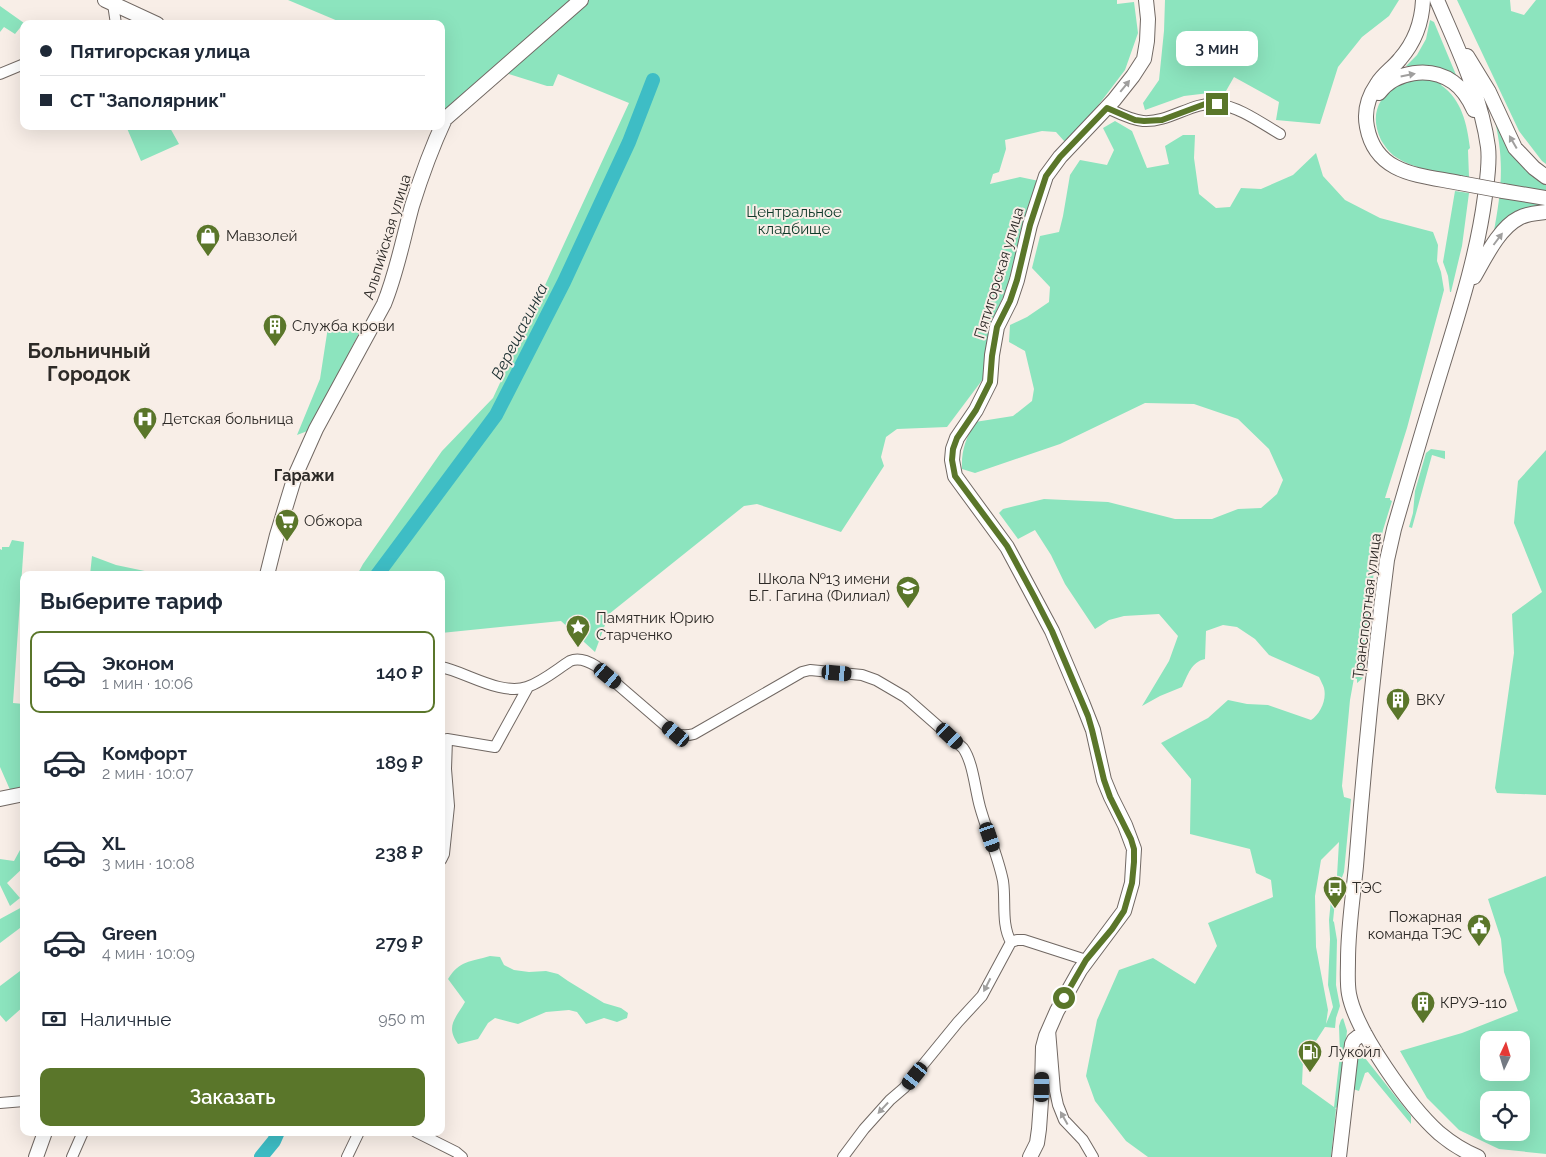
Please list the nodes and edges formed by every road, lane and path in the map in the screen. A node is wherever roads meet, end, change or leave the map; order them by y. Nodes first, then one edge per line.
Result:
1 (581, 0) edge
2 (1146, 0) edge
3 (1423, 0) edge
4 (1437, 0) edge
5 (109, 2) edge
6 (115, 20) edge
7 (147, 20) edge
8 (1446, 22) junction
9 (20, 66) edge
10 (0, 74) edge
11 (1107, 108) junction
12 (445, 116) edge
13 (439, 130) edge
14 (1280, 134) dead end
15 (1369, 138) junction
16 (1488, 148) junction
17 (1546, 177) edge
18 (1546, 198) edge
19 (1546, 212) edge
20 (1464, 295) junction
21 (268, 571) edge
22 (445, 668) edge
23 (528, 687) junction
24 (20, 795) edge
25 (0, 799) edge
26 (445, 850) edge
27 (1011, 942) junction
28 (1086, 960) junction
29 (1050, 1024) junction
30 (1364, 1032) junction
31 (20, 1101) edge
32 (0, 1102) edge
33 (44, 1136) edge
34 (80, 1136) edge
35 (357, 1136) edge
36 (424, 1136) edge
37 (36, 1157) edge
38 (72, 1157) edge
39 (347, 1157) edge
40 (462, 1157) edge
41 (843, 1157) edge
42 (1030, 1157) edge
43 (1093, 1157) edge
44 (1339, 1157) edge
45 (1478, 1157) edge

1 - 12 main road
11 -> 2 main road, Пятигорская улица
3 - 15 main road
4 - 8 main road, Транспортная улица
5 - 6 street
5 - 7 main road
8 - 16 main road, Транспортная улица
17 -> 8 main road
9 - 10 street
11 - 14 street
11 - 28 main road, Пятигорская улица
13 - 21 main road, Альпийская улица
15 -> 16 main road
15 - 18 main road, bridge
16 - 20 main road, Транспортная улица
20 -> 19 main road
20 - 30 main road, Транспортная улица
22 - 23 street
23 - 26 street
23 - 27 street
24 - 25 main road
27 - 28 street
27 -> 41 street
28 - 29 main road, Пятигорская улица
29 - 42 main road, Пятигорская улица
43 -> 29 street
30 - 44 main road
30 - 45 main road, Транспортная улица
31 - 32 street
33 - 37 main road
34 - 38 street
35 - 39 street
36 - 40 street

